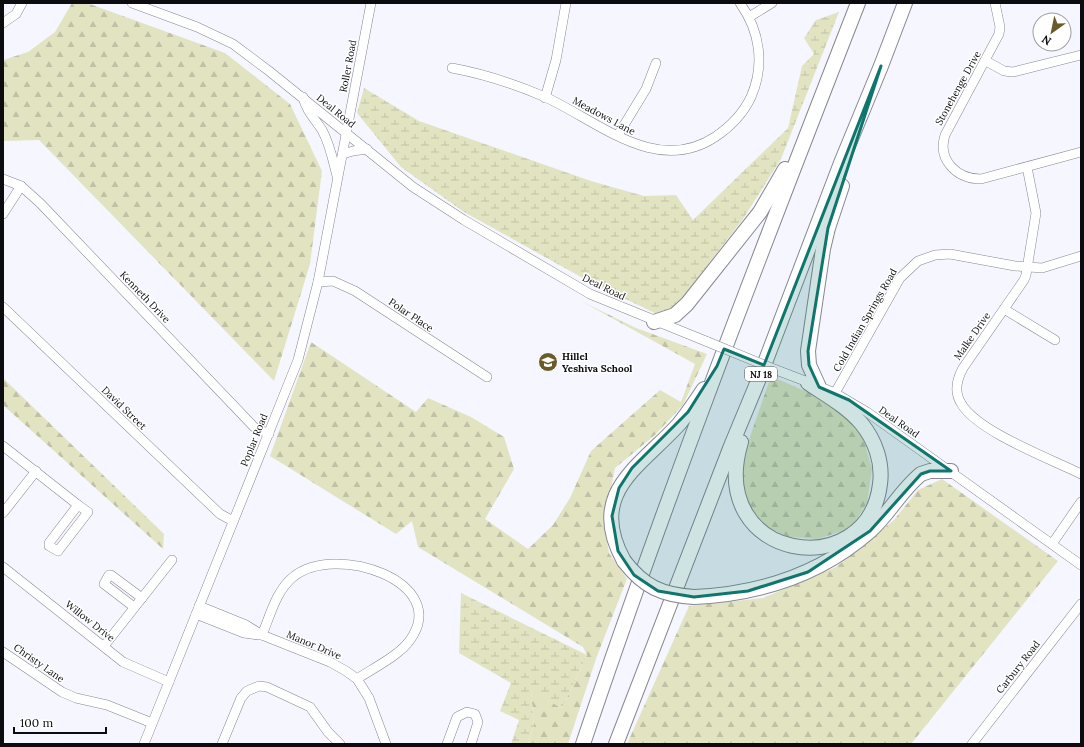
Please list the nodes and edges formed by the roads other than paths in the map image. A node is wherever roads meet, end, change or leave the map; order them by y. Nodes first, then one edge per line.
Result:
1 (22, 3) edge
2 (132, 3) edge
3 (371, 3) edge
4 (566, 3) edge
5 (740, 3) edge
6 (772, 3) edge
7 (858, 3) edge
8 (905, 3) edge
9 (995, 3) edge
10 (749, 17) junction
11 (3, 23) edge
12 (1081, 55) edge
13 (986, 61) junction
14 (656, 63) dead end
15 (881, 66) junction
16 (452, 68) dead end
17 (303, 98) junction
18 (545, 98) junction
19 (809, 127) junction
20 (347, 133) junction
21 (618, 135) junction
22 (366, 149) junction
23 (1081, 152) edge
24 (343, 154) junction
25 (1027, 167) junction
26 (337, 177) junction
27 (3, 178) edge
28 (21, 186) junction
29 (3, 214) edge
30 (1081, 256) edge
31 (1028, 268) junction
32 (318, 282) junction
33 (3, 307) edge
34 (1004, 309) junction
35 (654, 322) junction
36 (1055, 340) dead end
37 (717, 366) junction
38 (487, 377) dead end
39 (758, 381) junction
40 (814, 385) junction
41 (835, 392) junction
42 (269, 434) junction
43 (3, 446) edge
44 (36, 471) junction
45 (951, 471) junction
46 (1081, 474) edge
47 (1081, 502) edge
48 (78, 506) junction
49 (3, 513) edge
50 (233, 521) junction
51 (1052, 544) junction
52 (172, 560) dead end
53 (1081, 565) edge
54 (3, 567) edge
55 (142, 598) junction
56 (1081, 604) edge
57 (134, 607) junction
58 (198, 610) junction
59 (262, 636) junction
60 (104, 646) junction
61 (3, 652) edge
62 (357, 679) junction
63 (169, 682) junction
64 (152, 723) junction
65 (144, 744) edge
66 (222, 744) edge
67 (340, 744) edge
68 (386, 744) edge
69 (447, 744) edge
70 (471, 744) edge
71 (582, 744) edge
72 (616, 744) edge
73 (972, 744) edge

1 - 11 street
2 - 17 street, Deal Road
3 - 20 street, Roller Road
4 - 18 street
5 - 10 street, Meadows Lane
6 - 10 street
7 - 19 highway
8 - 15 highway, NJ 18
9 - 13 street, Stonehenge Drive
10 - 21 street, Meadows Lane
12 - 13 street
13 - 25 street, Stonehenge Drive
14 - 21 street
15 - 39 highway, NJ 18
15 - 40 highway
16 - 18 street, Meadows Lane
17 - 20 street, Deal Road
17 - 26 street
18 - 21 street, Meadows Lane
19 - 35 highway
19 - 37 highway
20 - 22 street, Deal Road
20 - 24 street, Poplar Road
22 - 24 street
22 - 35 street, Deal Road
23 - 25 street, Stonehenge Drive
24 - 26 street, Poplar Road
25 - 31 street, Malke Drive
26 - 32 street, Poplar Road
27 - 28 street, Kenneth Drive
28 - 29 street
28 - 42 street, Kenneth Drive
30 - 31 street, Cold Indian Springs Road
31 - 34 street, Malke Drive
31 - 41 street, Cold Indian Springs Road
32 - 38 street, Polar Place
32 - 42 street, Poplar Road
33 - 50 street, David Street
34 - 36 street
34 - 46 street, Malke Drive
35 - 40 street, Deal Road, bridge
37 - 45 highway, bridge
37 - 71 highway
39 - 40 highway
39 - 72 highway, NJ 18
40 - 41 street, Deal Road
41 - 45 street, Deal Road
42 - 50 street, Poplar Road
43 - 44 street
44 - 48 street
44 - 49 street
45 - 51 street, Deal Road
47 - 51 street
48 - 48 street
50 - 58 street, Poplar Road
51 - 53 street, Deal Road
52 - 55 street
54 - 60 street, Willow Drive
55 - 57 street
55 - 57 street
56 - 73 street, Carbury Road
57 - 60 street
58 - 59 street, Manor Drive
58 - 63 street, Poplar Road
59 - 62 street, Manor Drive
59 - 62 street
60 - 63 street, Willow Drive
61 - 64 street, Christy Lane
62 - 68 street, Manor Drive
63 - 64 street, Poplar Road
64 - 65 street, Poplar Road
66 - 67 street
69 - 70 street

